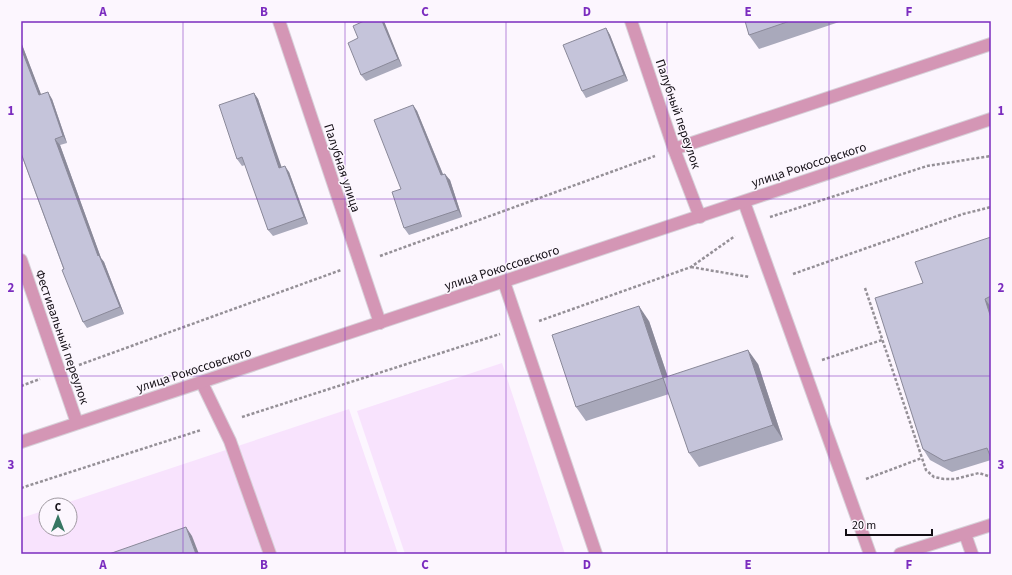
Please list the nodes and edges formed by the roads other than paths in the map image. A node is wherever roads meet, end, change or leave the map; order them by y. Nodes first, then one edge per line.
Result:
1 (279, 21) edge
2 (631, 21) edge
3 (991, 44) edge
4 (991, 119) edge
5 (674, 149) junction
6 (744, 202) junction
7 (700, 216) junction
8 (21, 260) edge
9 (504, 282) junction
10 (380, 323) junction
11 (202, 382) junction
12 (77, 423) junction
13 (21, 442) edge
14 (991, 525) edge
15 (965, 534) junction
16 (270, 554) edge
17 (596, 554) edge
18 (870, 554) edge
19 (900, 554) edge
20 (972, 554) edge

1 - 10 street, Палубная улица
2 - 5 street, Палубный переулок
3 - 5 street
4 - 6 street, улица Рокоссовского
5 - 7 street, Палубный переулок
6 - 7 street, улица Рокоссовского
6 - 18 street
7 - 9 street, улица Рокоссовского
8 - 12 street, Фестивальный переулок
9 - 10 street, улица Рокоссовского
9 - 17 street
10 - 11 street, улица Рокоссовского
11 - 12 street, улица Рокоссовского
11 - 16 street
12 - 13 street, улица Рокоссовского
14 - 15 street
15 - 19 street
15 - 20 street

